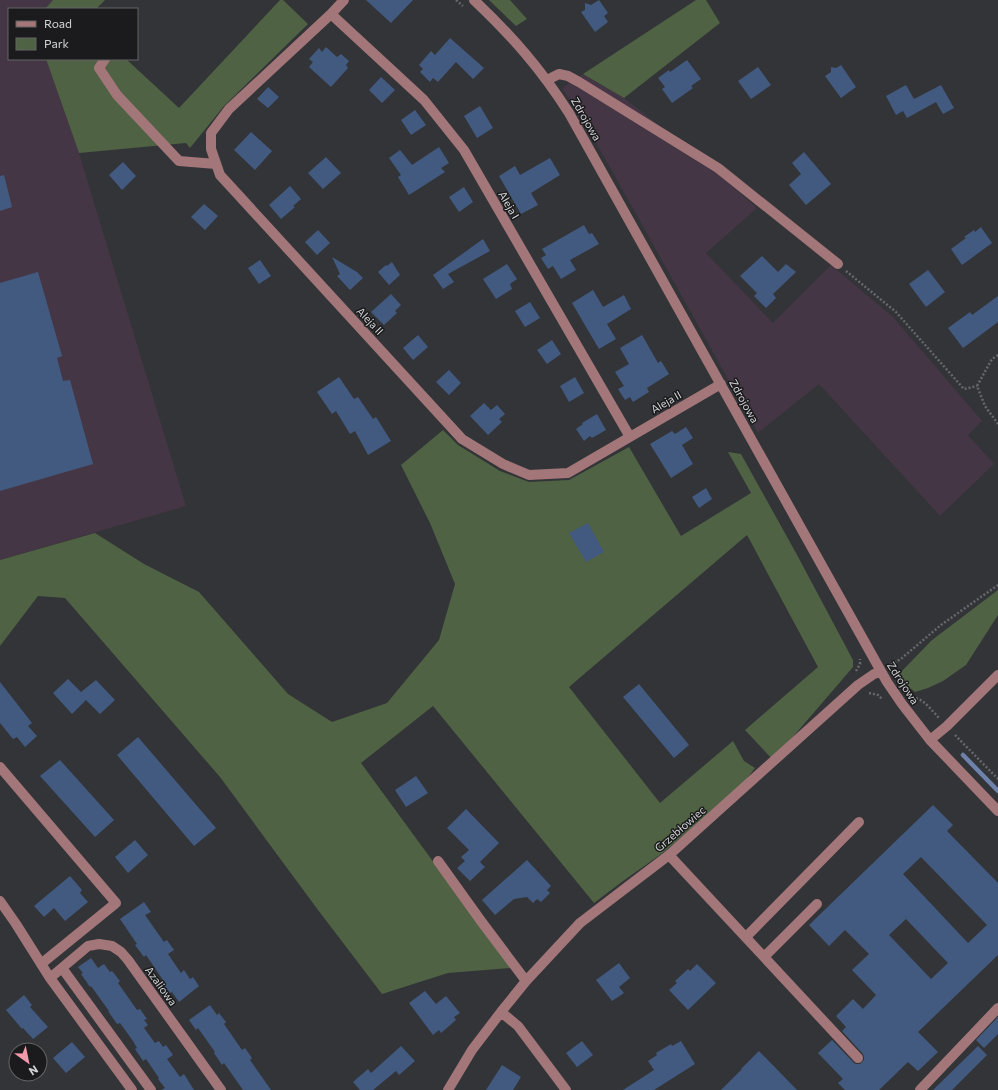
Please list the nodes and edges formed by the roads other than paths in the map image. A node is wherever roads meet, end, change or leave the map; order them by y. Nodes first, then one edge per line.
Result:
1 (344, 0) edge
2 (474, 0) edge
3 (330, 14) junction
4 (104, 60) edge
5 (547, 80) junction
6 (216, 164) junction
7 (838, 264) road end
8 (721, 384) junction
9 (630, 437) junction
10 (881, 672) junction
11 (998, 675) edge
12 (930, 740) junction
13 (0, 767) edge
14 (998, 811) edge
15 (859, 822) dead end
16 (669, 855) junction
17 (438, 861) dead end
18 (0, 901) edge
19 (817, 904) dead end
20 (746, 938) junction
21 (764, 957) junction
22 (41, 964) junction
23 (62, 968) junction
24 (50, 978) junction
25 (526, 981) junction
26 (998, 1008) edge
27 (501, 1012) junction
28 (858, 1058) dead end
29 (132, 1090) edge
30 (151, 1090) edge
31 (221, 1090) edge
32 (448, 1090) edge
33 (566, 1090) edge
34 (920, 1090) edge

1 - 3 street, Aleja II
2 - 5 street, Zdrojowa
3 - 6 street, Aleja II
3 - 9 street, Aleja I
4 - 6 street
5 - 7 street
5 - 8 street, Zdrojowa
6 - 9 street, Aleja II
8 - 9 street, Aleja II
8 - 10 street, Zdrojowa
10 - 12 street, Zdrojowa
10 - 16 street, Grzebłowiec
11 - 12 street
12 - 14 street, Zdrojowa
13 - 22 street
15 - 20 street
16 - 20 street
16 - 25 street, Grzebłowiec
17 - 25 street
18 - 22 street
19 - 21 street
20 - 21 street
21 - 28 street
22 - 24 street
23 - 24 street, Azaliowa
23 - 30 street
23 - 31 street, Azaliowa
24 - 29 street
25 - 27 street, Grzebłowiec
26 - 34 street
27 - 32 street, Grzebłowiec
27 - 33 street

